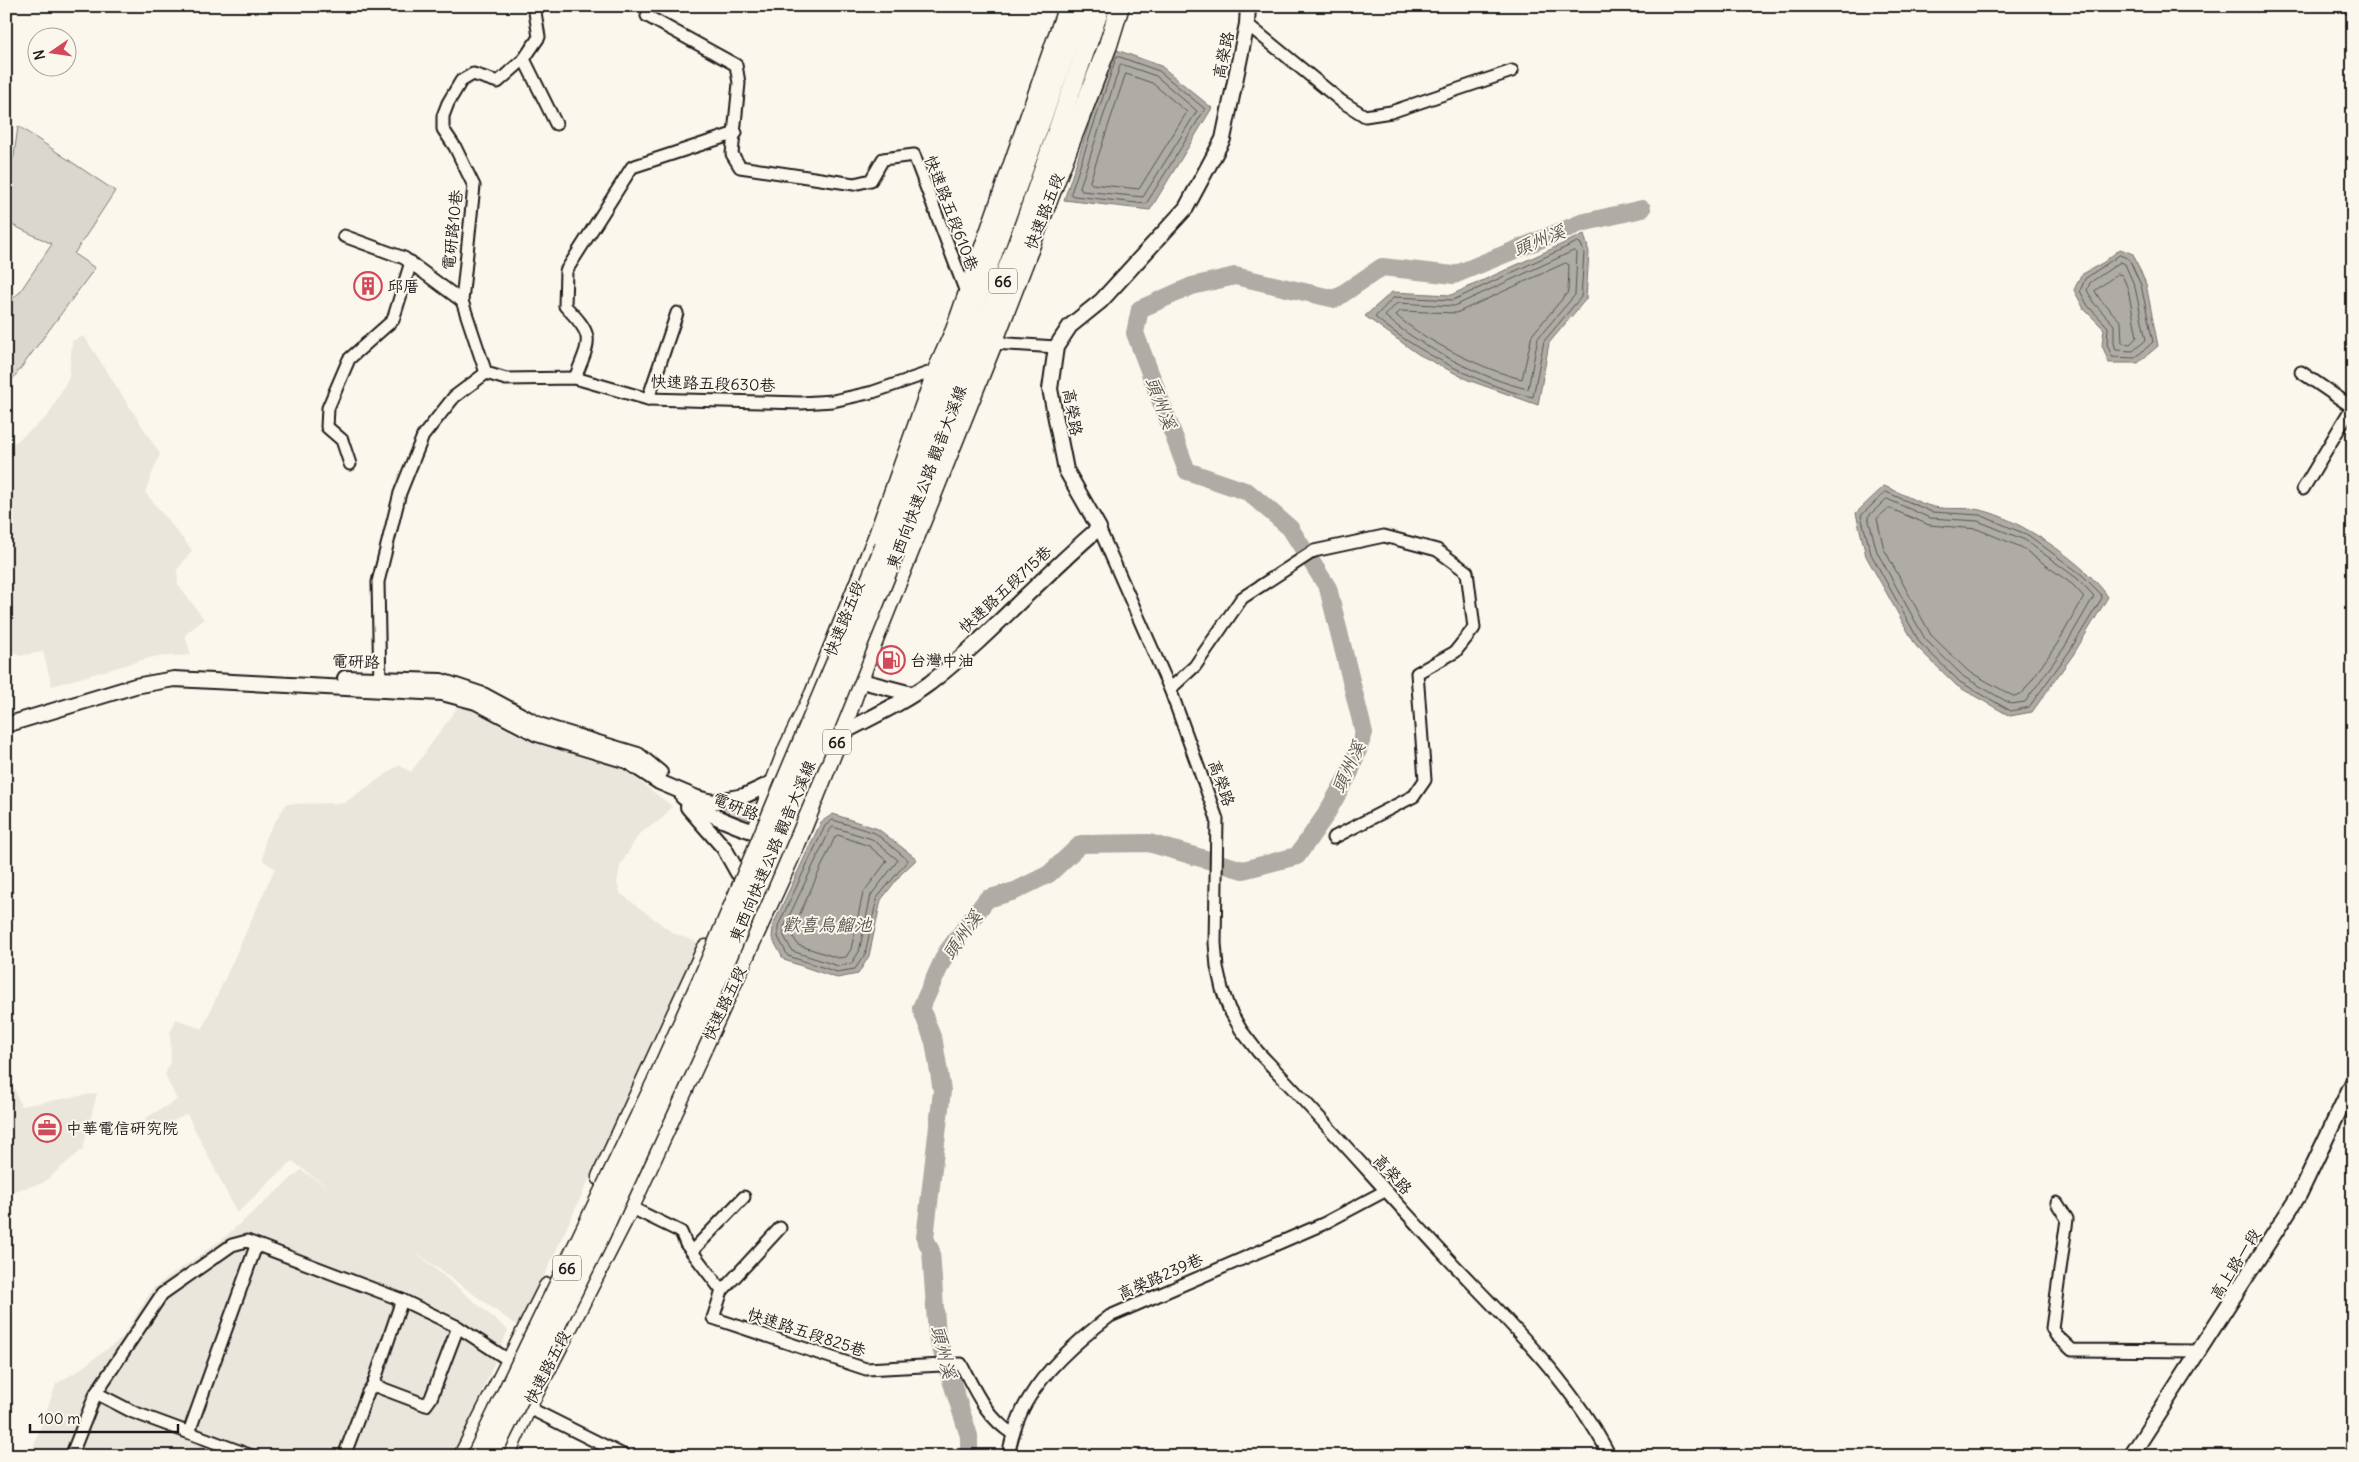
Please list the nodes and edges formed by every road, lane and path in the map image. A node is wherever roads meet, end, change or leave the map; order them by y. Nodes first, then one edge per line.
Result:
1 (534, 6) edge
2 (1068, 6) edge
3 (1083, 6) edge
4 (1100, 6) edge
5 (1120, 6) edge
6 (1248, 6) edge
7 (647, 16) dead end
8 (1247, 24) junction
9 (524, 59) junction
10 (1512, 71) dead end
11 (1041, 123) junction
12 (556, 124) dead end
13 (736, 133) junction
14 (1055, 141) junction
15 (991, 225) junction
16 (344, 236) dead end
17 (1029, 250) junction
18 (411, 262) junction
19 (967, 295) junction
20 (462, 301) junction
21 (677, 313) dead end
22 (993, 343) junction
23 (1056, 347) junction
24 (937, 370) junction
25 (2301, 372) dead end
26 (486, 373) junction
27 (575, 378) junction
28 (648, 399) junction
29 (350, 464) dead end
30 (2303, 489) dead end
31 (1099, 528) junction
32 (823, 670) junction
33 (859, 680) junction
34 (380, 685) junction
35 (1170, 690) junction
36 (912, 694) junction
37 (6, 716) edge
38 (6, 725) edge
39 (840, 734) junction
40 (774, 782) junction
41 (677, 790) junction
42 (756, 834) junction
43 (1332, 838) dead end
44 (796, 844) junction
45 (738, 873) junction
46 (2353, 1082) edge
47 (1385, 1191) junction
48 (744, 1197) dead end
49 (2057, 1203) dead end
50 (630, 1206) junction
51 (780, 1228) dead end
52 (256, 1246) junction
53 (692, 1251) junction
54 (722, 1291) junction
55 (402, 1300) junction
56 (458, 1327) junction
57 (2200, 1351) junction
58 (510, 1361) junction
59 (373, 1385) junction
60 (96, 1392) junction
61 (527, 1407) junction
62 (189, 1432) junction
63 (1013, 1434) junction
64 (71, 1456) edge
65 (252, 1456) edge
66 (344, 1456) edge
67 (463, 1456) edge
68 (476, 1456) edge
69 (491, 1456) edge
70 (505, 1456) edge
71 (625, 1456) edge
72 (1008, 1456) edge
73 (1610, 1456) edge
74 (2132, 1456) edge

1 - 9 street, 電研路10巷
2 - 15 main road, 快速路五段 / 66
3 - 11 main road, 東西向快速公路 觀音大溪線 / 66
4 - 14 main road, 東西向快速公路 觀音大溪線 / 66
5 - 17 main road, 快速路五段 / 66
6 - 8 street, 高榮路
7 - 13 street
8 - 10 street
8 - 23 street, 高榮路
9 - 12 street
9 - 20 street, 電研路10巷
11 - 15 main road
11 - 68 main road, 東西向快速公路 觀音大溪線 / 66, bridge
13 - 19 street, 快速路五段610巷
13 - 27 street
14 - 17 main road
14 - 69 main road, 東西向快速公路 觀音大溪線 / 66, bridge
15 - 19 main road, 快速路五段 / 66
16 - 18 street
17 - 22 main road, 快速路五段 / 66
18 - 20 street
18 - 29 street
19 - 24 main road, 快速路五段 / 66
20 - 26 street, 電研路10巷
21 - 28 street
22 - 23 street
22 - 33 main road, 快速路五段 / 66
23 - 31 street, 高榮路
24 - 28 street, 快速路五段630巷
24 - 32 main road, 快速路五段 / 66
25 - 30 street
26 - 27 street, 快速路五段630巷
26 - 34 street
27 - 28 street, 快速路五段630巷
31 - 35 street, 高榮路
31 - 36 street, 快速路五段715巷
32 - 33 street
32 - 40 main road, 快速路五段 / 66
33 - 36 street
33 - 39 main road, 快速路五段 / 66
34 - 37 street, 電研路
34 - 38 street, 電研路
34 - 41 street, 電研路
35 - 43 street
35 - 47 street, 高榮路
36 - 39 street, 快速路五段715巷
39 - 44 main road, 快速路五段 / 66
40 - 41 street, 電研路
40 - 42 main road, 快速路五段 / 66
41 - 42 street, 電研路
41 - 45 street
42 - 44 street, 電研路
42 - 45 main road, 快速路五段 / 66
44 - 50 main road, 快速路五段 / 66
45 - 58 main road, 快速路五段 / 66
46 - 57 street, 高上路一段
47 - 63 street, 高榮路239巷
47 - 73 street, 高榮路
48 - 53 street
49 - 57 street
50 - 53 street
50 - 61 main road, 快速路五段 / 66
51 - 54 street
52 - 55 street
52 - 60 street
52 - 62 street
53 - 54 street
54 - 63 street, 快速路五段825巷
55 - 56 street
55 - 59 street
56 - 58 street
56 - 59 street
57 - 74 street, 高上路一段
58 - 67 main road, 快速路五段 / 66
59 - 66 street
60 - 62 street
60 - 64 street
61 - 70 main road, 快速路五段 / 66
61 - 71 street
62 - 65 street
63 - 72 street, 高榮路239巷

